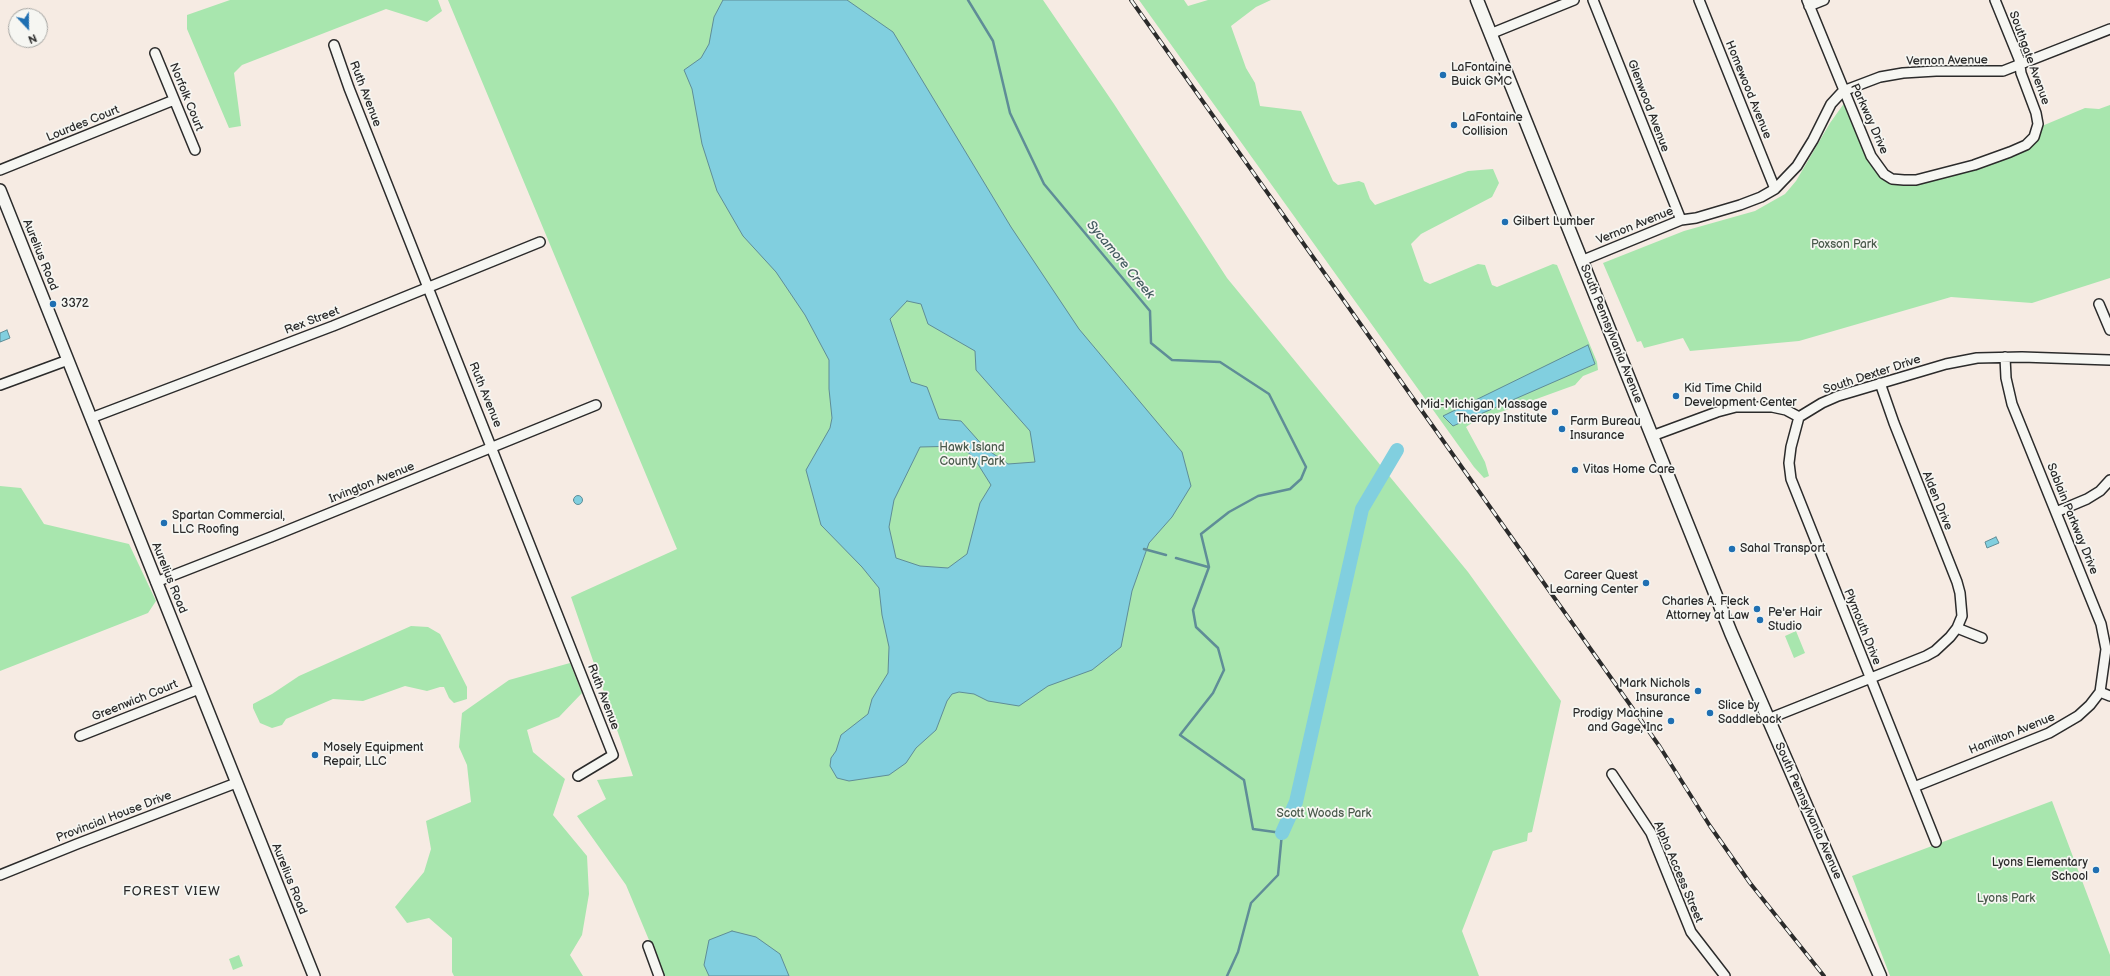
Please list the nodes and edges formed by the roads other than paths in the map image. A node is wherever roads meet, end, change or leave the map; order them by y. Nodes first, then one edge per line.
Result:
1 (1476, 0) edge
2 (1574, 0) edge
3 (1594, 0) edge
4 (1699, 0) edge
5 (1824, 0) edge
6 (1995, 0) edge
7 (1808, 3) edge
8 (2110, 29) edge
9 (1490, 34) junction
10 (334, 44) dead end
11 (155, 53) dead end
12 (2020, 66) junction
13 (1843, 91) junction
14 (174, 100) junction
15 (2038, 124) joint
16 (195, 150) dead end
17 (0, 170) edge
18 (1775, 189) junction
19 (0, 190) edge
20 (1682, 220) junction
21 (540, 242) dead end
22 (1581, 261) junction
23 (428, 287) junction
24 (2100, 304) dead end
25 (2110, 330) edge
26 (2005, 357) junction
27 (68, 360) junction
28 (2110, 360) edge
29 (1880, 383) junction
30 (0, 386) edge
31 (596, 405) dead end
32 (1799, 417) junction
33 (91, 418) junction
34 (1652, 436) junction
35 (493, 448) junction
36 (2110, 480) edge
37 (2056, 512) junction
38 (156, 582) junction
39 (1957, 628) junction
40 (1982, 638) dead end
41 (1870, 678) junction
42 (199, 688) junction
43 (2100, 692) junction
44 (2110, 696) edge
45 (1768, 718) junction
46 (80, 736) dead end
47 (1612, 774) dead end
48 (578, 776) dead end
49 (236, 783) junction
50 (1914, 787) junction
51 (1936, 842) dead end
52 (0, 875) edge
53 (648, 946) dead end
54 (314, 976) edge
55 (659, 976) edge
56 (1726, 976) edge
57 (1880, 976) edge

1 - 9 main road, South Pennsylvania Avenue
2 - 9 street
3 - 20 street, Glenwood Avenue
4 - 18 street, Homewood Avenue
5 - 7 street
6 - 12 street, Southgate Avenue
7 - 13 street, Parkway Drive
8 - 12 street, Vernon Avenue
9 - 22 main road, South Pennsylvania Avenue
10 - 23 street, Ruth Avenue
11 - 14 street, Norfolk Court
12 - 13 street, Vernon Avenue
12 - 15 street, Southgate Avenue
13 - 15 street, Parkway Drive
13 - 18 street, Vernon Avenue
14 - 16 street, Norfolk Court
14 - 17 street, Lourdes Court
18 - 20 street, Vernon Avenue
19 - 27 street, Aurelius Road
20 - 22 street, Vernon Avenue
21 - 23 street, Rex Street
22 - 34 main road, South Pennsylvania Avenue
23 - 33 street, Rex Street
23 - 35 street, Ruth Avenue
24 - 25 street
26 - 28 street, South Dexter Drive
26 - 29 street, South Dexter Drive
26 - 37 street, Sablain Parkway Drive
27 - 30 street
27 - 33 street, Aurelius Road
29 - 32 street, South Dexter Drive
29 - 39 street, Alden Drive
31 - 35 street, Irvington Avenue
32 - 34 street
32 - 41 street, Plymouth Drive
33 - 38 street, Aurelius Road
34 - 45 main road, South Pennsylvania Avenue
35 - 38 street, Irvington Avenue
35 - 48 street, Ruth Avenue
36 - 37 street
37 - 43 street, Sablain Parkway Drive
38 - 42 street, Aurelius Road
39 - 40 street
39 - 41 street, Alden Drive
41 - 45 street, Alden Drive
41 - 50 street, Plymouth Drive
42 - 46 street, Greenwich Court
42 - 49 street, Aurelius Road
43 - 44 street
43 - 50 street, Hamilton Avenue
45 - 57 main road, South Pennsylvania Avenue
47 - 56 street, Alpha Access Street
49 - 52 street, Provincial House Drive
49 - 54 street, Aurelius Road
50 - 51 street, Plymouth Drive
53 - 55 street

